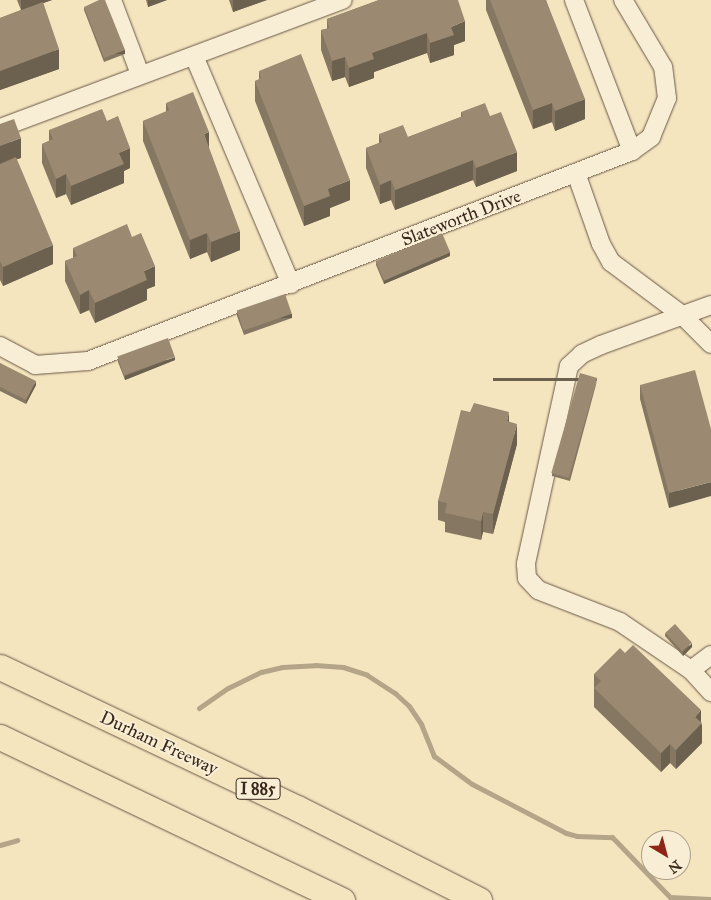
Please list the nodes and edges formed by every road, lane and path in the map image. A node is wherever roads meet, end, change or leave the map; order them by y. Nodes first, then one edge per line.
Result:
1 (112, 0) edge
2 (574, 0) edge
3 (623, 0) edge
4 (335, 9) edge
5 (194, 56) junction
6 (140, 74) junction
7 (0, 128) edge
8 (632, 151) junction
9 (576, 173) junction
10 (291, 284) junction
11 (711, 305) edge
12 (682, 315) junction
13 (711, 344) edge
14 (0, 346) edge
15 (711, 655) edge
16 (0, 662) edge
17 (0, 666) edge
18 (691, 670) junction
19 (51, 692) junction
20 (711, 692) edge
21 (0, 737) edge
22 (342, 900) edge
23 (479, 900) edge

1 - 6 street
2 - 8 street
3 - 8 street, Slateworth Drive
4 - 5 street
5 - 6 street
5 - 10 street
6 - 7 street
8 - 9 street, Slateworth Drive
9 - 10 street, Slateworth Drive
9 - 12 street
10 - 14 street, Slateworth Drive
11 - 12 street
12 - 13 street
12 - 18 street
15 - 18 street
16 - 19 highway
17 - 19 highway, Durham Freeway / I 885
18 - 20 street
19 - 23 highway, Durham Freeway / I 885
21 - 22 highway

